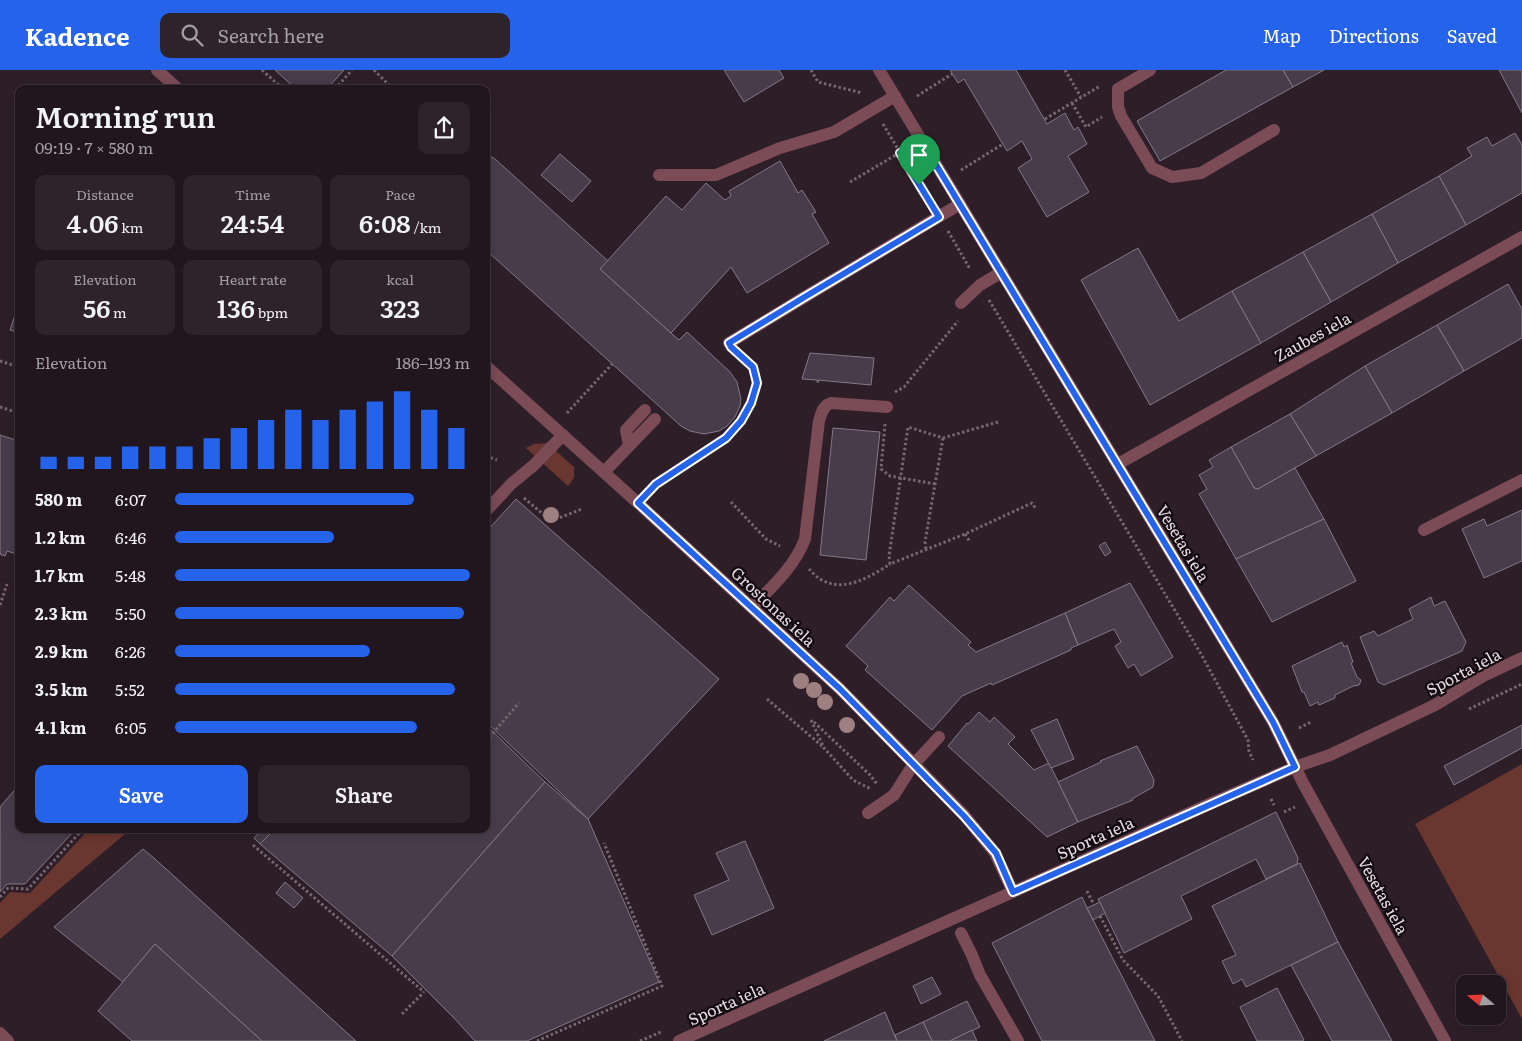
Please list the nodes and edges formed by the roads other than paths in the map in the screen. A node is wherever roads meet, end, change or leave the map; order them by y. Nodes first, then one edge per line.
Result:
1 (157, 70) edge
2 (880, 70) edge
3 (1124, 70) edge
4 (1150, 70) edge
5 (1130, 82) junction
6 (174, 85) edge
7 (898, 101) junction
8 (1274, 130) dead end
9 (659, 174) dead end
10 (960, 204) junction
11 (1522, 236) edge
12 (1002, 272) junction
13 (961, 310) road end
14 (729, 343) road end
15 (490, 370) edge
16 (887, 407) road end
17 (645, 410) dead end
18 (655, 419) dead end
19 (558, 431) junction
20 (629, 445) junction
21 (1118, 464) junction
22 (604, 472) junction
23 (1522, 480) edge
24 (490, 507) edge
25 (1424, 530) dead end
26 (752, 607) junction
27 (1522, 658) edge
28 (939, 737) dead end
29 (913, 765) junction
30 (1295, 767) junction
31 (868, 814) dead end
32 (1013, 892) junction
33 (960, 933) dead end
34 (0, 1033) edge
35 (8, 1041) edge
36 (679, 1041) edge
37 (1018, 1041) edge
38 (1445, 1041) edge

1 - 6 street
2 - 7 street, Vesetas iela
3 - 5 street
4 - 5 street
5 - 8 street
7 - 9 street
7 - 10 street, Vesetas iela
10 - 12 street, Vesetas iela
10 - 14 street
11 - 21 street, Zaubes iela
12 - 13 street
12 - 21 street, Vesetas iela
15 - 19 street, Grostonas iela
16 - 26 street
17 - 20 street
18 - 20 street
19 - 22 street, Grostonas iela
19 - 24 street
20 - 22 street
21 - 30 street, Vesetas iela
22 - 26 street, Grostonas iela
23 - 25 street
26 - 29 street, Grostonas iela
27 - 30 street, Sporta iela
28 - 29 street
29 - 31 street
29 - 32 street, Grostonas iela
30 - 32 street, Sporta iela
30 - 38 street, Vesetas iela
32 - 36 street, Sporta iela
33 - 37 street
34 - 35 street

